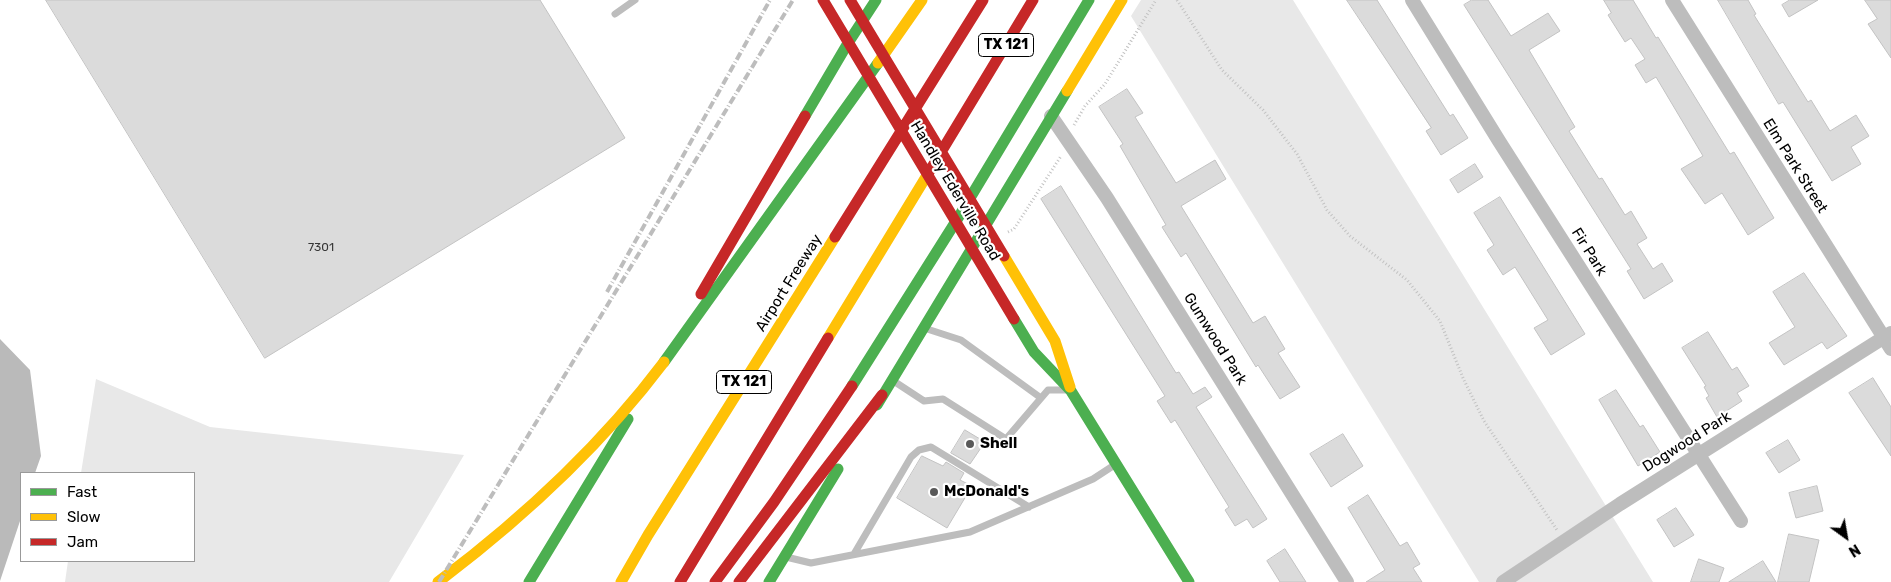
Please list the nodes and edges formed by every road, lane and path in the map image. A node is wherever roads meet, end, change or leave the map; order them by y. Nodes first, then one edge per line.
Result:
1 (635, 0) edge
2 (823, 0) edge
3 (850, 0) edge
4 (876, 0) edge
5 (922, 0) edge
6 (983, 0) edge
7 (1033, 0) edge
8 (1089, 0) edge
9 (1122, 0) edge
10 (1177, 0) edge
11 (1412, 0) edge
12 (1672, 0) edge
13 (615, 14) dead end
14 (862, 21) junction
15 (848, 43) junction
16 (1051, 116) junction
17 (985, 225) junction
18 (972, 247) junction
19 (923, 328) junction
20 (1889, 340) edge
21 (892, 379) junction
22 (1071, 391) junction
23 (882, 396) junction
24 (1041, 398) junction
25 (1698, 454) junction
26 (1117, 464) junction
27 (1029, 506) junction
28 (1741, 521) dead end
29 (1564, 541) junction
30 (854, 554) junction
31 (784, 557) junction
32 (438, 582) edge
33 (529, 582) edge
34 (621, 582) edge
35 (680, 582) edge
36 (715, 582) edge
37 (739, 582) edge
38 (769, 582) edge
39 (1189, 582) edge
40 (1347, 582) edge
41 (1503, 582) edge

1 - 13 lane
2 - 15 main road, Handley Ederville Road
3 - 14 main road, Handley Ederville Road
4 - 14 main road
5 - 32 main road
6 - 34 main road, Airport Freeway / TX 121
7 - 35 main road, TX 121
8 - 36 main road
9 - 16 main road
10 - 29 path
11 - 25 street, Fir Park
12 - 20 street, Elm Park Street
14 - 15 main road
14 - 17 main road, Handley Ederville Road
15 - 18 main road, Handley Ederville Road
15 - 33 main road
16 - 17 main road
16 - 40 street, Gumwood Park
17 - 18 main road
17 - 22 main road, Handley Ederville Road
18 - 19 main road
18 - 22 main road, Handley Ederville Road
19 - 21 main road
19 - 24 lane
20 - 25 street, Dogwood Park
21 - 23 main road
21 - 24 lane
22 - 24 lane
22 - 26 main road, Handley Ederville Road
23 - 31 main road
23 - 37 main road
25 - 28 street, Fir Park
25 - 29 street, Dogwood Park
26 - 27 lane
26 - 39 main road, Handley Ederville Road
27 - 30 lane
27 - 30 lane
29 - 41 street, Dogwood Park
30 - 31 lane
31 - 38 main road

